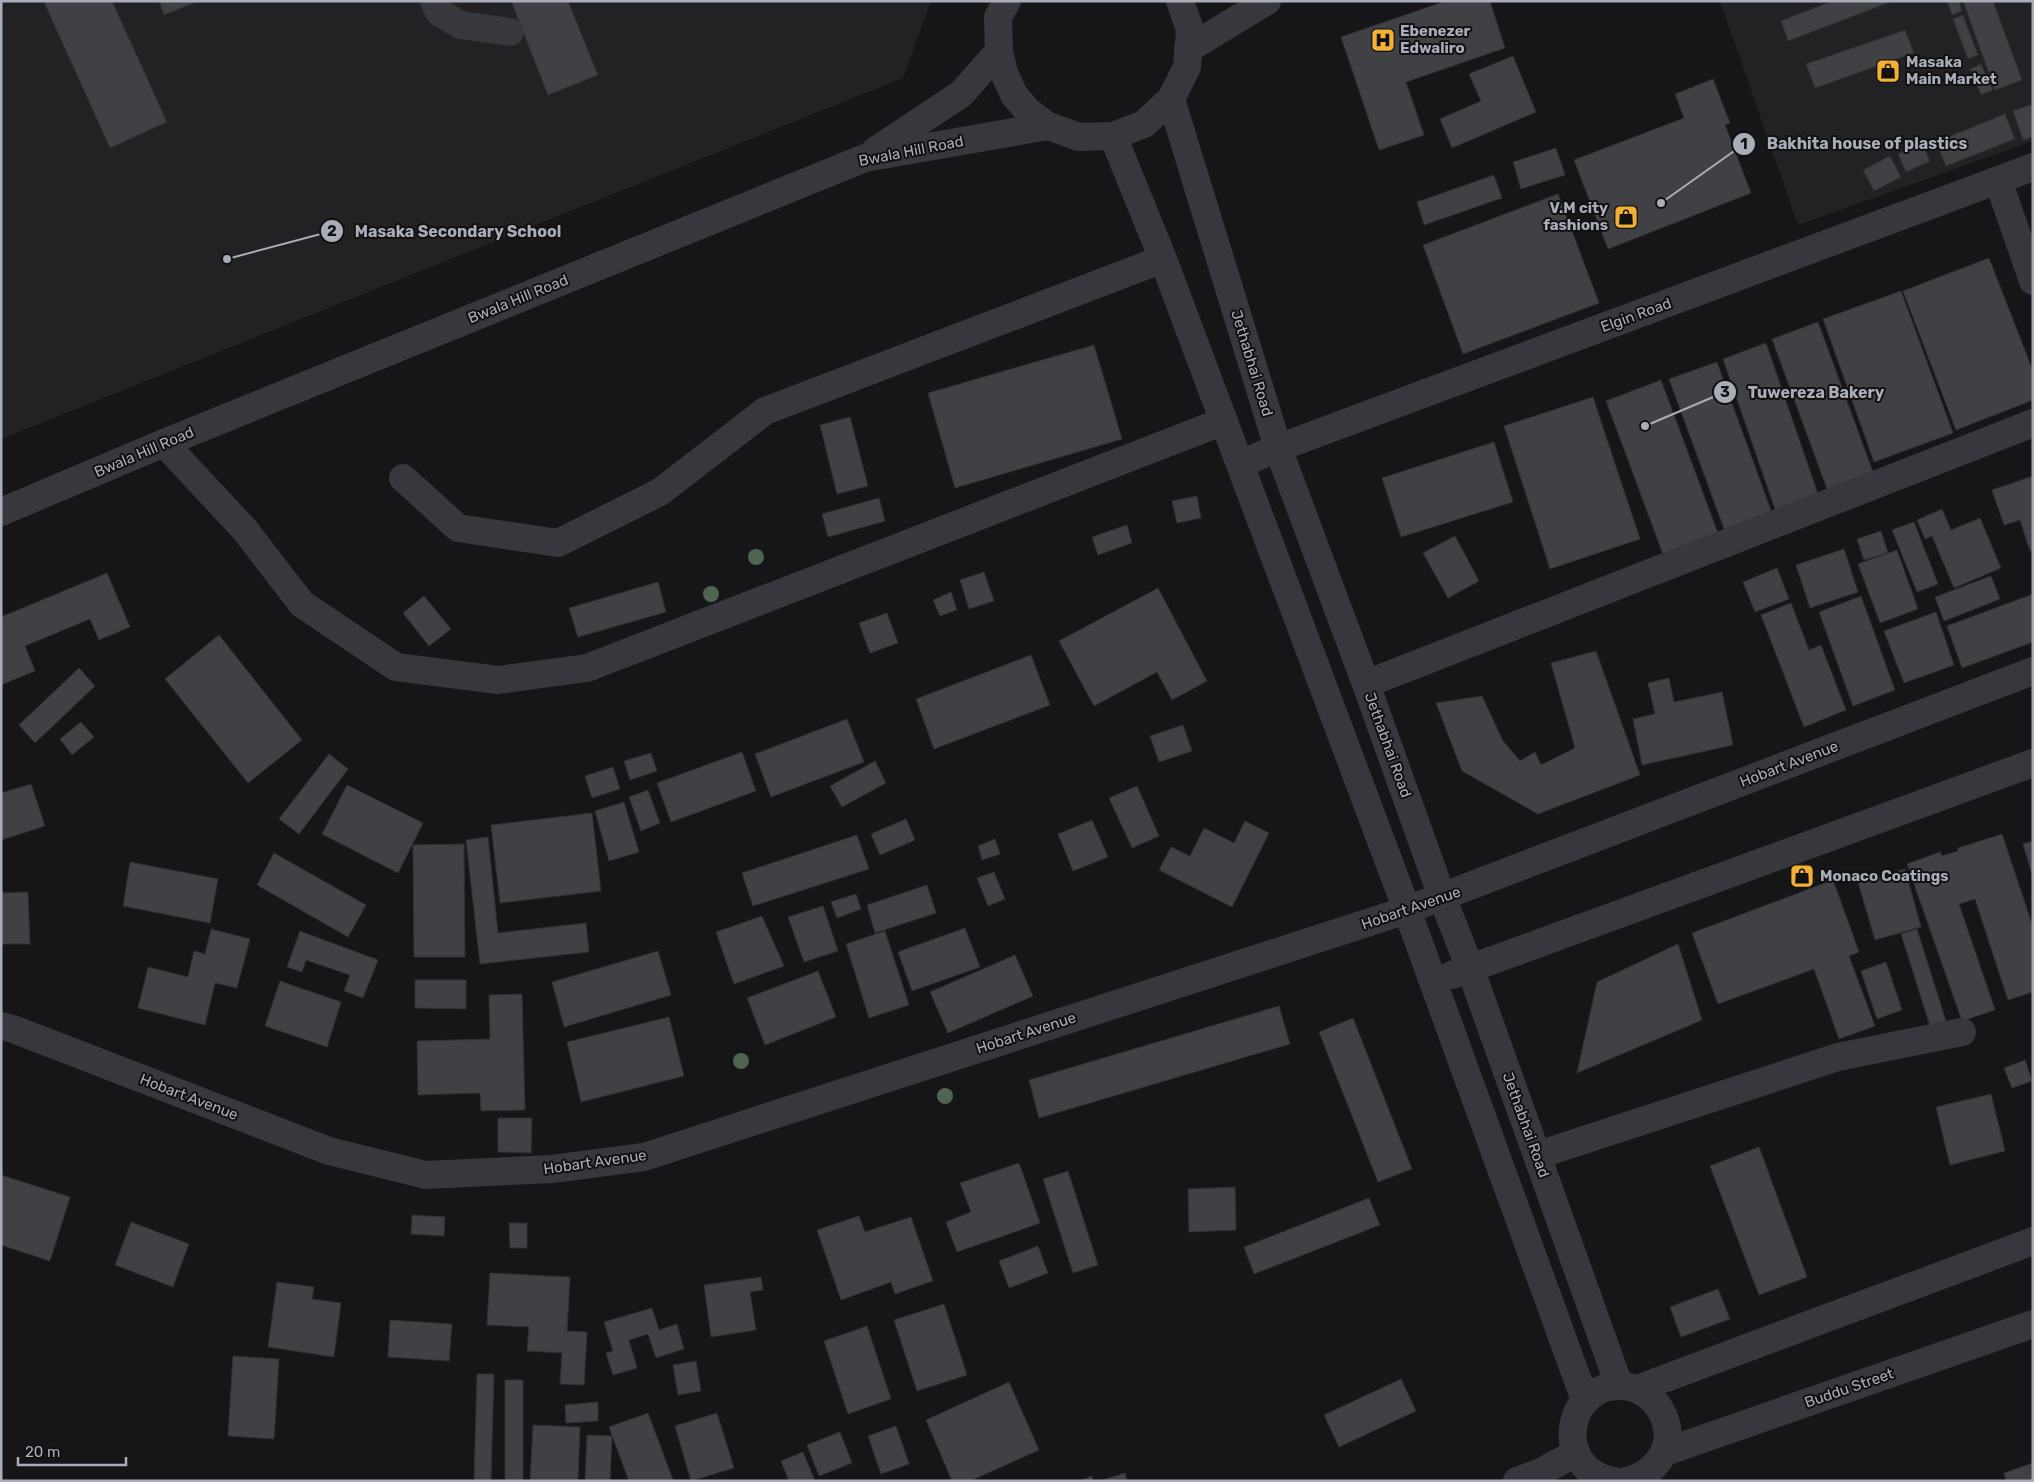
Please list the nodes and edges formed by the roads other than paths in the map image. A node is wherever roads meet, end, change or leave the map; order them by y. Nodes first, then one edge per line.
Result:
1 (434, 1) edge
2 (1180, 1) edge
3 (1268, 1) edge
4 (1001, 6) edge
5 (510, 32) dead end
6 (1188, 49) junction
7 (999, 51) junction
8 (1171, 99) junction
9 (1048, 126) junction
10 (1113, 136) junction
11 (865, 158) junction
12 (2033, 167) edge
13 (1998, 180) junction
14 (1163, 259) junction
15 (2033, 281) edge
16 (1224, 421) junction
17 (2033, 423) edge
18 (164, 443) junction
19 (1278, 448) junction
20 (1240, 464) junction
21 (403, 478) dead end
22 (1, 512) edge
23 (2033, 671) edge
24 (1366, 684) junction
25 (2033, 763) edge
26 (1442, 897) junction
27 (1407, 910) junction
28 (1470, 968) junction
29 (1433, 982) junction
30 (1, 1026) edge
31 (1962, 1032) dead end
32 (1538, 1156) junction
33 (2033, 1241) edge
34 (2033, 1324) edge
35 (1628, 1387) junction
36 (1585, 1400) junction
37 (1664, 1452) junction
38 (1576, 1453) junction
39 (1530, 1478) edge
40 (1629, 1480) edge

1 - 5 street
2 - 6 street
3 - 6 street
4 - 7 street
6 - 8 street
7 - 9 street
7 - 11 street
8 - 10 street
8 - 19 street, Jethabhai Road
9 - 10 street
9 - 11 street, Bwala Hill Road
10 - 14 street
11 - 18 street, Bwala Hill Road
12 - 13 street, Elgin Road
13 - 15 street
13 - 19 street, Elgin Road
14 - 16 street
14 - 21 street
16 - 18 street
16 - 20 street
17 - 24 street
18 - 22 street, Bwala Hill Road
19 - 20 street, Elgin Road
19 - 24 street, Jethabhai Road
20 - 27 street
23 - 26 street, Hobart Avenue
24 - 26 street, Jethabhai Road
25 - 28 street
26 - 27 street, Hobart Avenue
26 - 28 street, Jethabhai Road
27 - 29 street
27 - 30 street, Hobart Avenue
28 - 29 street
28 - 32 street, Jethabhai Road
29 - 36 street
31 - 32 street
32 - 35 street, Jethabhai Road
33 - 35 street
34 - 37 street, Buddu Street
35 - 36 street
35 - 37 street
36 - 38 street
37 - 40 street
38 - 39 street
38 - 40 street

